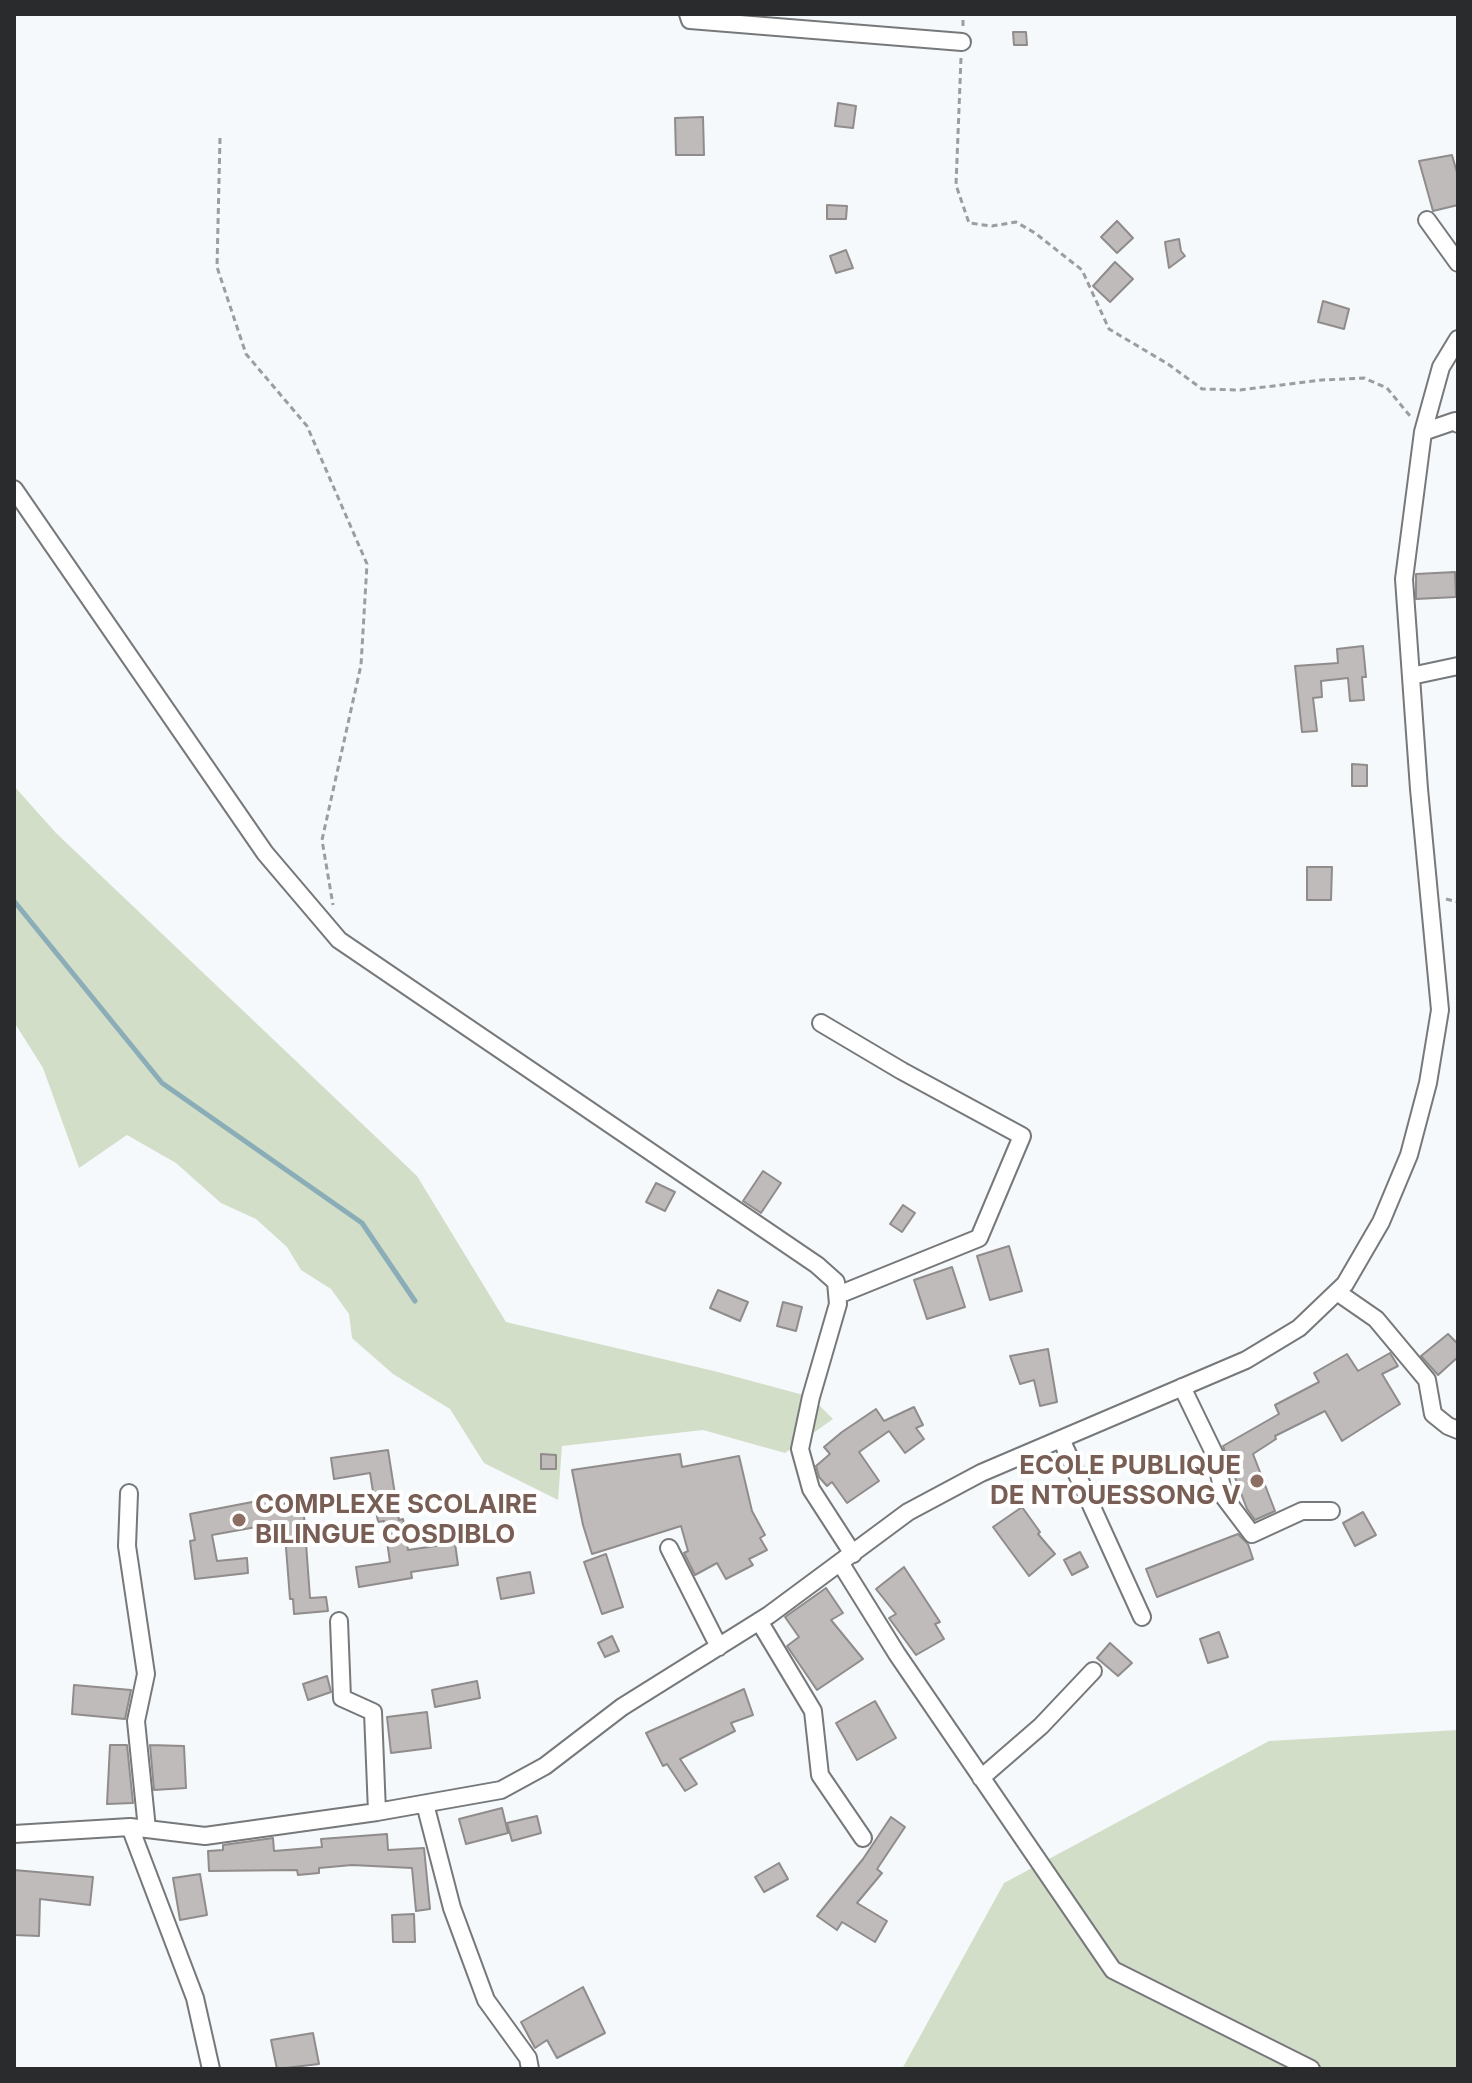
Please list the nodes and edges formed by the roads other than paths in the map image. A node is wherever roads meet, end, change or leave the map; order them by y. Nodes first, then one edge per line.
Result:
1 (688, 14) edge
2 (962, 42) road end
3 (1427, 220) dead end
4 (1458, 263) edge
5 (1458, 339) edge
6 (1458, 424) edge
7 (1423, 432) junction
8 (14, 489) edge
9 (1458, 666) edge
10 (1411, 676) junction
11 (821, 1023) dead end
12 (1337, 1292) junction
13 (838, 1295) junction
14 (1182, 1387) junction
15 (1458, 1430) edge
16 (1061, 1439) junction
17 (129, 1493) dead end
18 (1331, 1511) dead end
19 (669, 1548) dead end
20 (847, 1559) junction
21 (1142, 1617) dead end
22 (339, 1621) dead end
23 (759, 1621) junction
24 (719, 1647) junction
25 (1093, 1671) dead end
26 (981, 1778) junction
27 (425, 1804) junction
28 (377, 1812) junction
29 (138, 1828) junction
30 (14, 1834) edge
31 (863, 1838) dead end
32 (211, 2069) edge
33 (530, 2069) edge
34 (1311, 2069) edge

1 - 2 street
3 - 4 street
5 - 7 street
6 - 7 street
7 - 10 street
8 - 13 street
9 - 10 street
10 - 12 street
11 - 13 street
12 - 14 street
12 - 15 street
13 - 20 street
14 - 16 street
14 - 18 street
16 - 20 street
16 - 21 street
17 - 29 street
19 - 24 street
20 - 23 street
20 - 26 street
22 - 28 street
23 - 24 street
23 - 31 street
24 - 27 street
25 - 26 street
26 - 34 street
27 - 28 street
27 - 33 street
28 - 29 street
29 - 30 street
29 - 32 street

